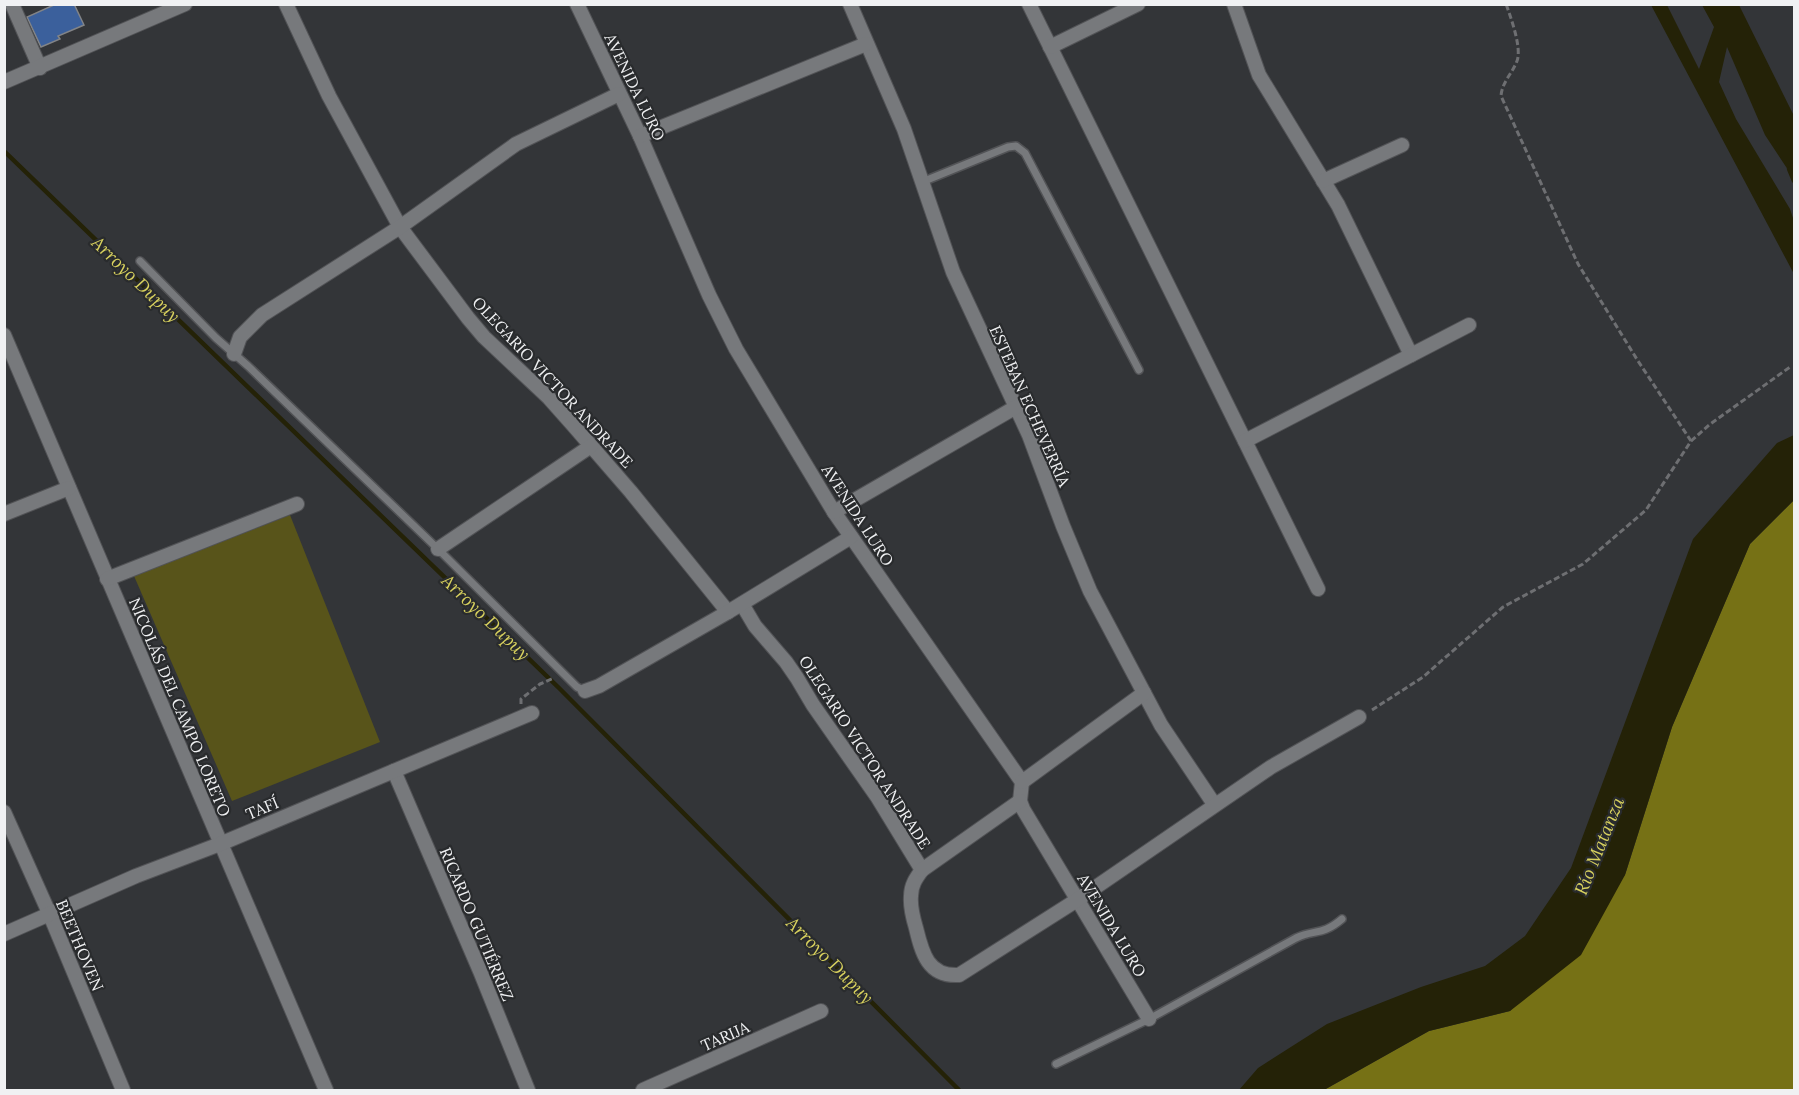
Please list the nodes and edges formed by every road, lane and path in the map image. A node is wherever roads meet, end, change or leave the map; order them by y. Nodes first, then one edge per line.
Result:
1 (12, 4) edge
2 (186, 4) edge
3 (286, 4) edge
4 (577, 4) edge
5 (850, 4) edge
6 (1029, 4) edge
7 (1138, 4) edge
8 (1234, 4) edge
9 (1506, 4) edge
10 (866, 44) junction
11 (1050, 47) junction
12 (40, 68) junction
13 (4, 82) edge
14 (619, 94) junction
15 (640, 135) junction
16 (1402, 145) dead end
17 (1323, 181) junction
18 (922, 182) junction
19 (400, 227) junction
20 (140, 261) dead end
21 (1469, 325) dead end
22 (4, 335) edge
23 (234, 354) junction
24 (1411, 355) junction
25 (1790, 367) dead end
26 (1139, 370) dead end
27 (1016, 407) junction
28 (1245, 441) junction
29 (1691, 441) junction
30 (591, 446) junction
31 (69, 488) junction
32 (297, 504) dead end
33 (834, 512) junction
34 (4, 514) edge
35 (851, 537) junction
36 (438, 549) junction
37 (107, 579) junction
38 (1318, 589) dead end
39 (742, 604) junction
40 (728, 612) junction
41 (558, 676) dead end
42 (540, 684) dead end
43 (585, 691) joint
44 (1144, 693) junction
45 (532, 712) dead end
46 (1359, 717) joint
47 (394, 771) junction
48 (1022, 782) junction
49 (1020, 801) junction
50 (1214, 804) junction
51 (4, 812) edge
52 (220, 844) junction
53 (922, 870) junction
54 (1077, 900) junction
55 (50, 915) junction
56 (1342, 919) dead end
57 (4, 934) edge
58 (821, 1011) dead end
59 (1149, 1019) junction
60 (1056, 1064) dead end
61 (123, 1090) edge
62 (326, 1090) edge
63 (528, 1090) edge
64 (643, 1090) edge

1 - 12 street
2 - 12 street
3 - 19 street, OLEGARIO VICTOR ANDRADE
4 - 14 street, AVENIDA LURO
5 - 10 street, ESTEBAN ECHEVERRÍA
6 - 11 street
7 - 11 street
8 - 17 street
9 - 29 path
10 - 15 street
10 - 18 street, ESTEBAN ECHEVERRÍA
11 - 28 street
12 - 13 street
14 - 15 street, AVENIDA LURO
14 - 19 street
15 - 33 street, AVENIDA LURO
16 - 17 street
17 - 24 street
18 - 26 lane
18 - 27 street, ESTEBAN ECHEVERRÍA
19 - 23 street
19 - 30 street, OLEGARIO VICTOR ANDRADE
20 - 23 lane
21 - 24 street
22 - 31 street, NICOLÁS DEL CAMPO LORETO
23 - 36 lane
24 - 28 street
25 - 29 path
27 - 33 street
27 - 44 street, ESTEBAN ECHEVERRÍA
28 - 38 street
29 - 46 path
30 - 36 street
30 - 40 street, OLEGARIO VICTOR ANDRADE
31 - 34 street
31 - 37 street, NICOLÁS DEL CAMPO LORETO
32 - 37 street
33 - 35 street, AVENIDA LURO
35 - 39 street
35 - 48 street, AVENIDA LURO
36 - 43 lane
37 - 52 street, NICOLÁS DEL CAMPO LORETO
39 - 40 street
39 - 53 street, OLEGARIO VICTOR ANDRADE
40 - 43 street
41 - 42 path
44 - 48 street
44 - 50 street, ESTEBAN ECHEVERRÍA
45 - 47 street, TAFÍ
46 - 50 street
47 - 52 street, TAFÍ
47 - 63 street, RICARDO GUTIÉRREZ
48 - 49 street
49 - 53 street
49 - 54 street, AVENIDA LURO
50 - 54 street
51 - 55 street, BEETHOVEN
52 - 55 street, TAFÍ
52 - 62 street, NICOLÁS DEL CAMPO LORETO
53 - 54 street, OLEGARIO VICTOR ANDRADE
54 - 59 street, AVENIDA LURO
55 - 57 street, TAFÍ
55 - 61 street, BEETHOVEN
56 - 59 lane
58 - 64 street, TARIJA
59 - 60 lane

